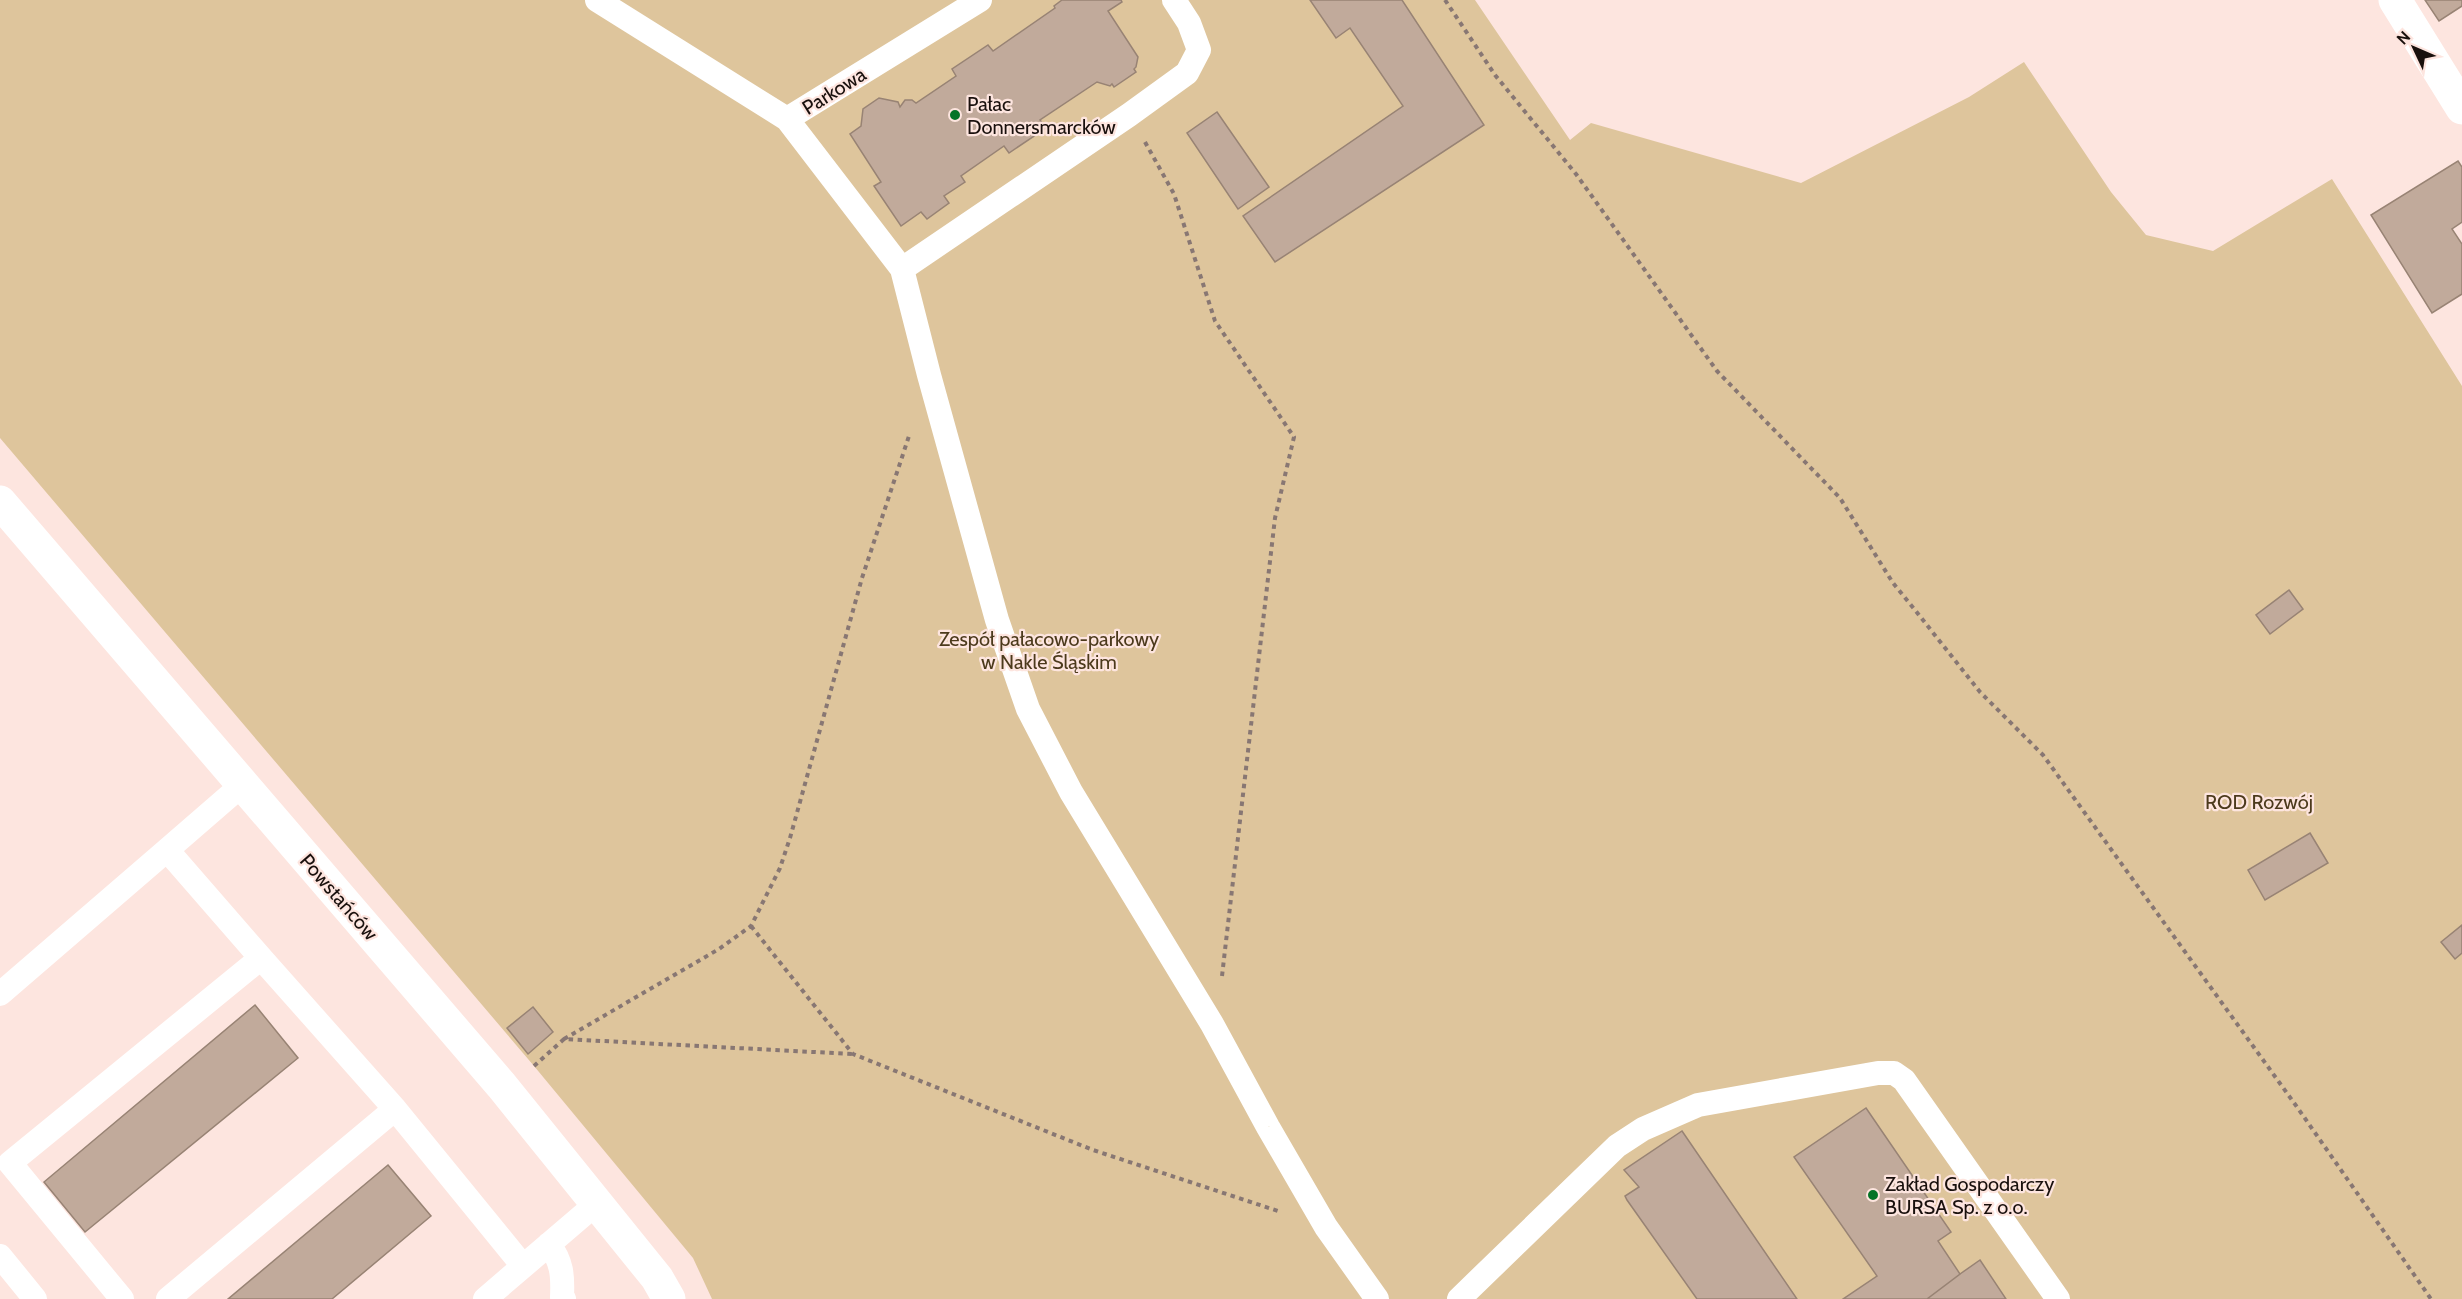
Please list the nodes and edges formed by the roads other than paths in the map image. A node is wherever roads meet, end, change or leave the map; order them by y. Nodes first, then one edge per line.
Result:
1 (597, 0) edge
2 (980, 0) edge
3 (1174, 0) edge
4 (2395, 0) edge
5 (2462, 108) edge
6 (787, 120) junction
7 (902, 269) junction
8 (0, 502) edge
9 (242, 785) junction
10 (167, 850) junction
11 (261, 958) junction
12 (0, 994) edge
13 (395, 1109) junction
14 (596, 1204) junction
15 (549, 1244) junction
16 (0, 1256) edge
17 (523, 1266) junction
18 (35, 1299) edge
19 (122, 1299) edge
20 (168, 1299) edge
21 (485, 1299) edge
22 (564, 1299) edge
23 (669, 1299) edge
24 (1377, 1299) edge
25 (1459, 1299) edge
26 (2058, 1299) edge

1 - 6 lane, Parkowa
2 - 6 lane, Parkowa
3 - 7 lane
4 - 5 street
6 - 7 lane
7 - 24 lane
8 - 9 street, Powstańców
9 - 10 lane
9 - 14 street, Powstańców
10 - 11 lane
10 - 12 lane
11 - 13 lane
11 - 19 lane
13 - 17 lane
13 - 20 lane
14 - 15 lane
14 - 23 street, Powstańców
15 - 17 lane
15 - 22 lane
16 - 18 lane
17 - 21 lane
25 - 26 lane

